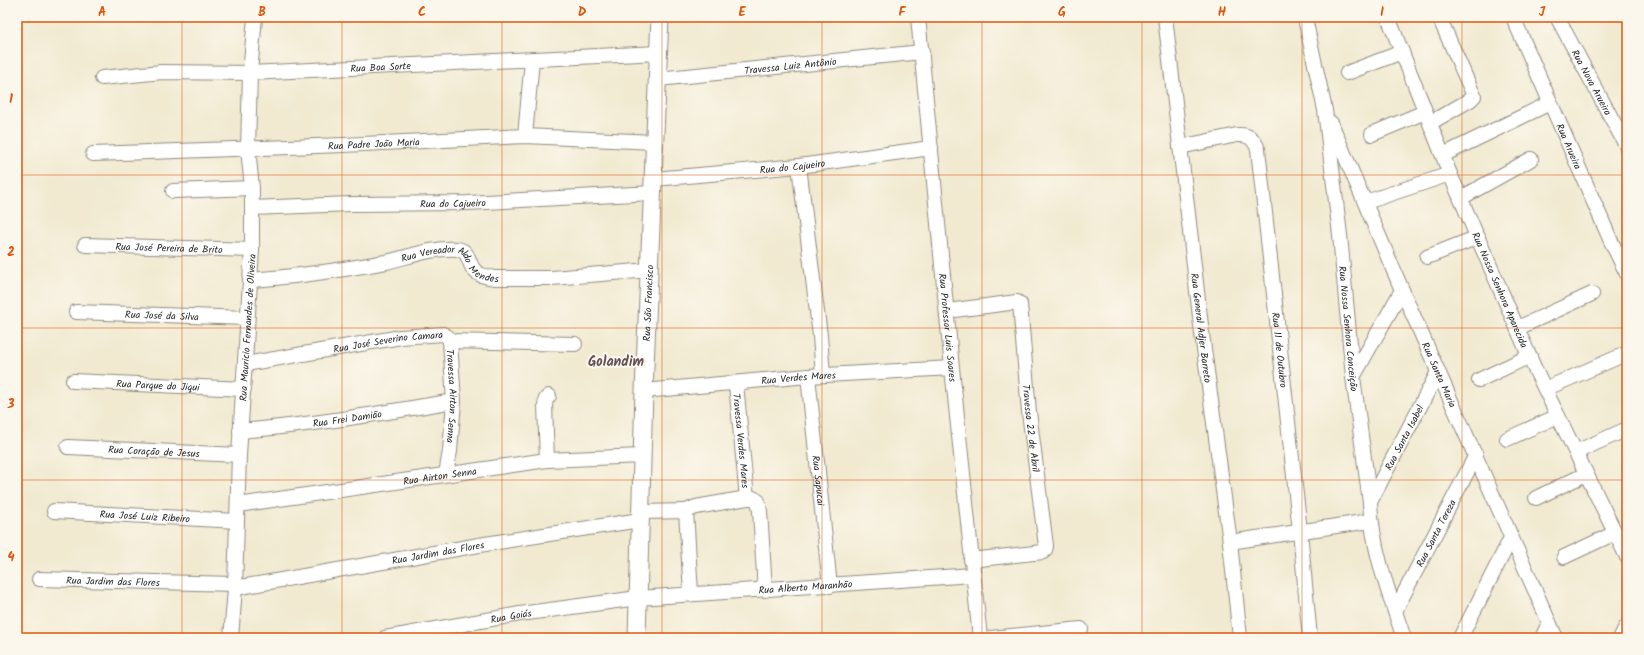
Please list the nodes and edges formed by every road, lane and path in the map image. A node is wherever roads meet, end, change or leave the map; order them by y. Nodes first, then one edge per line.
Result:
1 (255, 17) edge
2 (660, 17) edge
3 (918, 17) edge
4 (1165, 17) edge
5 (1307, 17) edge
6 (1388, 17) edge
7 (1439, 17) edge
8 (1513, 17) edge
9 (1557, 17) edge
10 (922, 52) junction
11 (1402, 52) junction
12 (659, 53) junction
13 (532, 60) junction
14 (250, 73) junction
15 (1347, 73) dead end
16 (102, 78) dead end
17 (658, 79) junction
18 (1550, 103) junction
19 (1325, 110) junction
20 (1428, 117) junction
21 (1372, 134) dead end
22 (525, 136) junction
23 (655, 142) junction
24 (1180, 146) junction
25 (1627, 147) edge
26 (931, 148) junction
27 (248, 149) junction
28 (93, 154) dead end
29 (1443, 156) junction
30 (1531, 159) dead end
31 (799, 166) junction
32 (1450, 174) junction
33 (653, 186) junction
34 (252, 188) junction
35 (173, 191) dead end
36 (1461, 198) junction
37 (1366, 202) junction
38 (252, 208) junction
39 (1478, 237) junction
40 (85, 245) dead end
41 (252, 250) junction
42 (1427, 257) dead end
43 (650, 270) junction
44 (1627, 274) edge
45 (250, 280) junction
46 (1402, 290) junction
47 (1592, 294) dead end
48 (947, 311) junction
49 (76, 312) dead end
50 (247, 318) junction
51 (1518, 328) junction
52 (450, 341) junction
53 (575, 344) dead end
54 (1623, 355) dead end
55 (1530, 356) junction
56 (246, 364) junction
57 (952, 368) junction
58 (1438, 372) junction
59 (823, 375) junction
60 (808, 376) junction
61 (1353, 377) junction
62 (1479, 380) dead end
63 (73, 381) dead end
64 (736, 384) junction
65 (244, 388) junction
66 (1545, 389) junction
67 (644, 391) junction
68 (549, 396) dead end
69 (454, 401) junction
70 (1558, 416) junction
71 (1627, 429) edge
72 (240, 431) junction
73 (1507, 439) dead end
74 (68, 447) dead end
75 (1576, 452) junction
76 (239, 455) junction
77 (1476, 455) junction
78 (642, 456) junction
79 (547, 460) junction
80 (446, 474) junction
81 (1586, 474) junction
82 (747, 498) junction
83 (1536, 498) dead end
84 (1370, 502) junction
85 (238, 505) junction
86 (54, 511) dead end
87 (686, 511) junction
88 (641, 516) junction
89 (237, 521) junction
90 (1370, 521) junction
91 (1300, 530) junction
92 (1615, 533) junction
93 (1511, 538) junction
94 (1230, 542) junction
95 (1564, 557) dead end
96 (1627, 557) edge
97 (971, 560) junction
98 (973, 575) junction
99 (39, 579) dead end
100 (235, 586) junction
101 (830, 586) junction
102 (765, 590) junction
103 (690, 594) junction
104 (638, 598) junction
105 (1395, 611) junction
106 (1550, 623) junction
107 (1627, 628) edge
108 (1081, 629) dead end
109 (231, 638) edge
110 (385, 638) edge
111 (637, 638) edge
112 (980, 638) edge
113 (991, 638) edge
114 (1240, 638) edge
115 (1310, 638) edge
116 (1404, 638) edge
117 (1460, 638) edge
118 (1542, 638) edge
119 (1556, 638) edge
120 (1622, 638) edge

1 - 14 street, Rua Mauricio Fernandes de Oliveira
2 - 12 street, Rua São Francisco
3 - 10 street, Rua Professor Luis Soares
4 - 24 street, Rua General Adjer Barreto
5 - 19 street, Rua Nossa Senhora Conceição
6 - 11 street, Rua Nossa Senhora Aparecida
7 - 20 street
8 - 18 street, Rua Arueira
9 - 25 street, Rua Nova Arueira
10 - 17 street, Travessa Luiz Antônio
10 - 26 street, Rua Professor Luis Soares
11 - 15 street
11 - 20 street, Rua Nossa Senhora Aparecida
12 - 13 street, Rua Boa Sorte
12 - 17 street, Rua São Francisco
13 - 14 street, Rua Boa Sorte
13 - 22 street
14 - 16 street, Rua Boa Sorte
14 - 27 street, Rua Mauricio Fernandes de Oliveira
17 - 23 street, Rua São Francisco
18 - 29 street
18 - 44 street, Rua Arueira
19 - 37 street, Rua Santa Maria
19 - 61 street, Rua Nossa Senhora Conceição
20 - 21 street
20 - 29 street, Rua Nossa Senhora Aparecida
22 - 23 street, Rua Padre João Maria
22 - 27 street, Rua Padre João Maria
23 - 33 street, Rua São Francisco
24 - 91 street, Rua 11 de Outubro
24 - 94 street, Rua General Adjer Barreto
26 - 31 street, Rua do Cajueiro
26 - 48 street, Rua Professor Luis Soares
27 - 28 street, Rua Padre João Maria
27 - 34 street, Rua Mauricio Fernandes de Oliveira
29 - 32 street, Rua Nossa Senhora Aparecida
30 - 36 street
31 - 33 street, Rua do Cajueiro
31 - 59 street
32 - 36 street, Rua Nossa Senhora Aparecida
32 - 37 street
33 - 38 street, Rua do Cajueiro
33 - 43 street, Rua São Francisco
34 - 35 street
34 - 38 street, Rua Mauricio Fernandes de Oliveira
36 - 39 street, Rua Nossa Senhora Aparecida
37 - 46 street, Rua Santa Maria
38 - 41 street, Rua Mauricio Fernandes de Oliveira
39 - 42 street
39 - 51 street, Rua Nossa Senhora Aparecida
40 - 41 street, Rua José Pereira de Brito
41 - 45 street, Rua Mauricio Fernandes de Oliveira
43 - 45 street, Rua Vereador Aldo Mendes
43 - 67 street, Rua São Francisco
45 - 50 street, Rua Mauricio Fernandes de Oliveira
46 - 58 street, Rua Santa Maria
46 - 61 street
47 - 51 street
48 - 57 street, Rua Professor Luis Soares
48 - 97 street, Travessa 22 de Abril
49 - 50 street, Rua José da Silva
50 - 56 street, Rua Mauricio Fernandes de Oliveira
51 - 55 street, Rua Nossa Senhora Aparecida
52 - 53 street, Rua José Severino Camara
52 - 56 street, Rua José Severino Camara
52 - 69 street, Travessa Airton Senna
54 - 66 street
55 - 62 street
55 - 66 street, Rua Nossa Senhora Aparecida
56 - 65 street, Rua Mauricio Fernandes de Oliveira
57 - 59 street, Rua Verdes Mares
57 - 97 street, Rua Professor Luis Soares
58 - 77 street, Rua Santa Maria
58 - 84 street, Rua Santa Isabel
59 - 60 street, Rua Verdes Mares
60 - 64 street, Rua Verdes Mares
60 - 101 street, Rua Sapucai
61 - 84 street, Rua Nossa Senhora Conceição
63 - 65 street, Rua Parque do Jiqui
64 - 67 street, Rua Verdes Mares
64 - 82 street, Travessa Verdes Mares
65 - 72 street, Rua Mauricio Fernandes de Oliveira
66 - 70 street, Rua Nossa Senhora Aparecida
67 - 78 street, Rua São Francisco
68 - 79 street
69 - 72 street, Rua Frei Damião
69 - 80 street, Travessa Airton Senna
70 - 73 street
70 - 75 street, Rua Nossa Senhora Aparecida
71 - 75 street
72 - 76 street, Rua Mauricio Fernandes de Oliveira
74 - 76 street, Rua Coração de Jesus
75 - 81 street, Rua Nossa Senhora Aparecida
76 - 85 street, Rua Mauricio Fernandes de Oliveira
77 - 93 street, Rua Santa Maria
77 - 105 street, Rua Santa Tereza
78 - 79 street, Rua Airton Senna
78 - 88 street, Rua São Francisco
79 - 80 street, Rua Airton Senna
80 - 85 street, Rua Airton Senna
81 - 83 street
81 - 92 street, Rua Nossa Senhora Aparecida
82 - 87 street, Rua Jardim das Flores
82 - 102 street
84 - 90 street, Rua Nossa Senhora Conceição
85 - 89 street, Rua Mauricio Fernandes de Oliveira
86 - 89 street, Rua José Luiz Ribeiro
87 - 88 street, Rua Jardim das Flores
87 - 103 street
88 - 100 street, Rua Jardim das Flores
88 - 104 street, Rua São Francisco
89 - 100 street, Rua Mauricio Fernandes de Oliveira
90 - 91 street
90 - 105 street, Rua Nossa Senhora Conceição
91 - 94 street
91 - 115 street, Rua 11 de Outubro
92 - 95 street
92 - 96 street, Rua Nossa Senhora Aparecida
93 - 106 street, Rua Santa Maria
93 - 117 street
94 - 114 street, Rua General Adjer Barreto
97 - 98 street, Rua Professor Luis Soares
98 - 101 street, Rua Alberto Maranhão
98 - 112 street, Rua Professor Luis Soares
99 - 100 street, Rua Jardim das Flores
100 - 109 street, Rua Mauricio Fernandes de Oliveira
101 - 102 street, Rua Alberto Maranhão
102 - 103 street, Rua Alberto Maranhão
103 - 104 street, Rua Alberto Maranhão
104 - 110 street, Rua Goiás
104 - 111 street, Rua São Francisco
105 - 116 street, Rua Nossa Senhora Conceição
106 - 118 street
106 - 119 street, Rua Santa Maria
107 - 120 street
108 - 113 street

